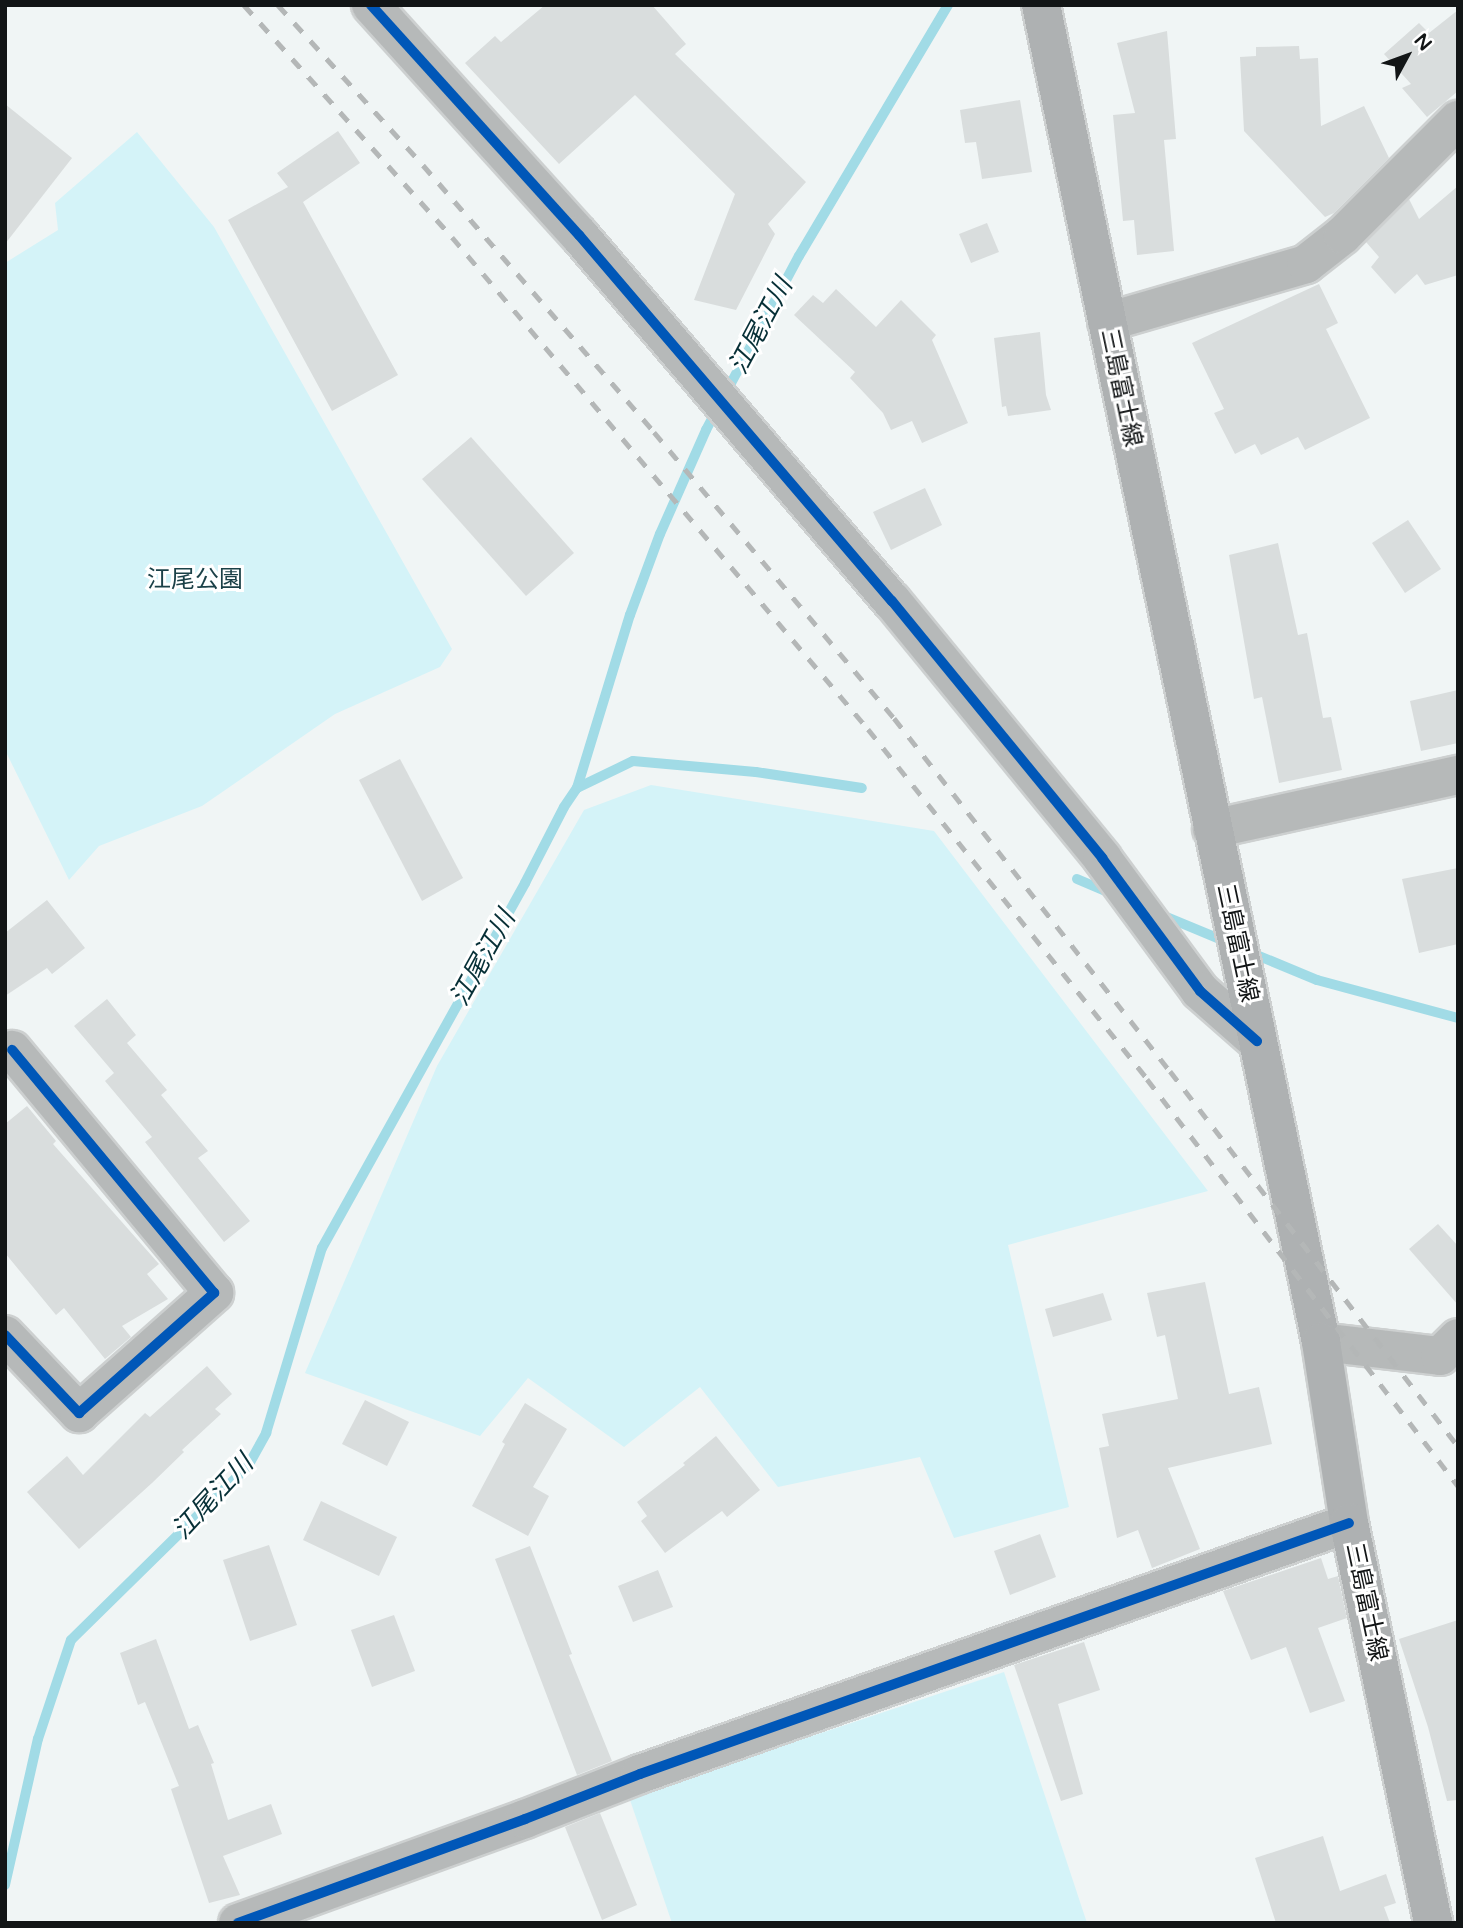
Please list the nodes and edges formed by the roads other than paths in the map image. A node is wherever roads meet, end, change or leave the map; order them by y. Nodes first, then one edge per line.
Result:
1 (371, 5) edge
2 (1041, 5) edge
3 (1458, 120) edge
4 (1107, 322) junction
5 (1458, 775) edge
6 (1212, 829) junction
7 (1258, 1041) junction
8 (15, 1069) edge
9 (5, 1335) edge
10 (1458, 1338) edge
11 (1321, 1342) junction
12 (1349, 1523) junction
13 (238, 1923) edge
14 (1433, 1923) edge

1 - 7 street
2 - 4 main road, 三島富士線
3 - 4 street
4 - 6 main road, 三島富士線
5 - 6 street
6 - 7 main road, 三島富士線
7 - 11 main road, 三島富士線
8 - 9 street
10 - 11 street
11 - 12 main road, 三島富士線
12 - 13 street
12 - 14 main road, 三島富士線

